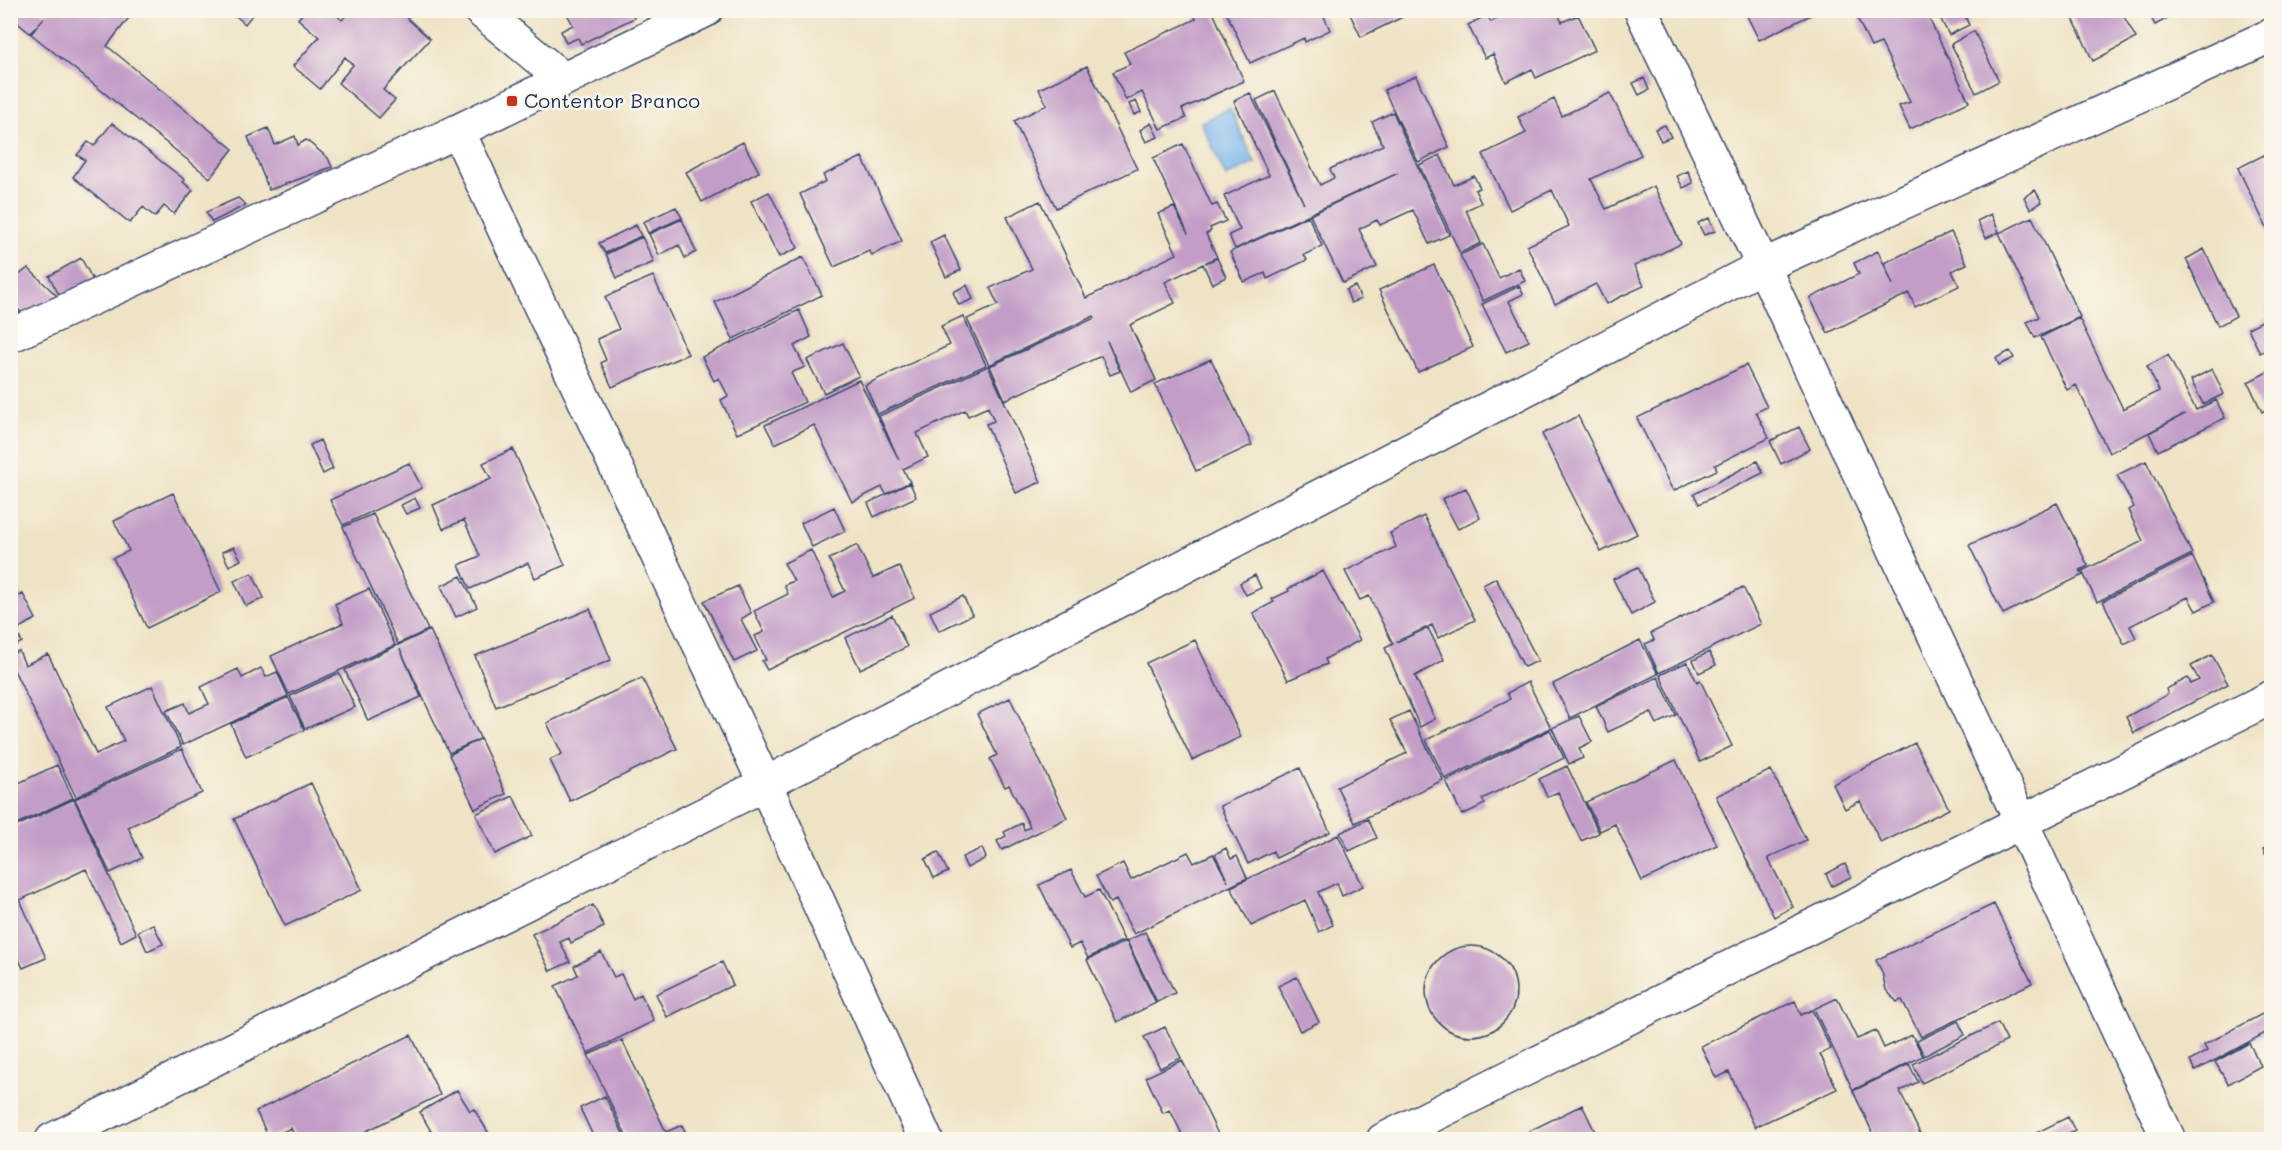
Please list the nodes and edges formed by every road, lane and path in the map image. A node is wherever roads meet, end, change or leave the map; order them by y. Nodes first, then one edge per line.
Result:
1 (480, 10) edge
2 (706, 10) edge
3 (1641, 10) edge
4 (2271, 35) edge
5 (563, 79) junction
6 (458, 131) junction
7 (1763, 266) junction
8 (10, 336) edge
9 (2271, 697) edge
10 (765, 783) junction
11 (2021, 822) junction
12 (52, 1140) edge
13 (926, 1140) edge
14 (1383, 1140) edge
15 (2169, 1140) edge

1 - 5 street
2 - 5 street
3 - 7 street
4 - 7 street
5 - 6 street
6 - 8 street
6 - 10 street
7 - 10 street
7 - 11 street
9 - 11 street
10 - 12 street
10 - 13 street
11 - 14 street
11 - 15 street

